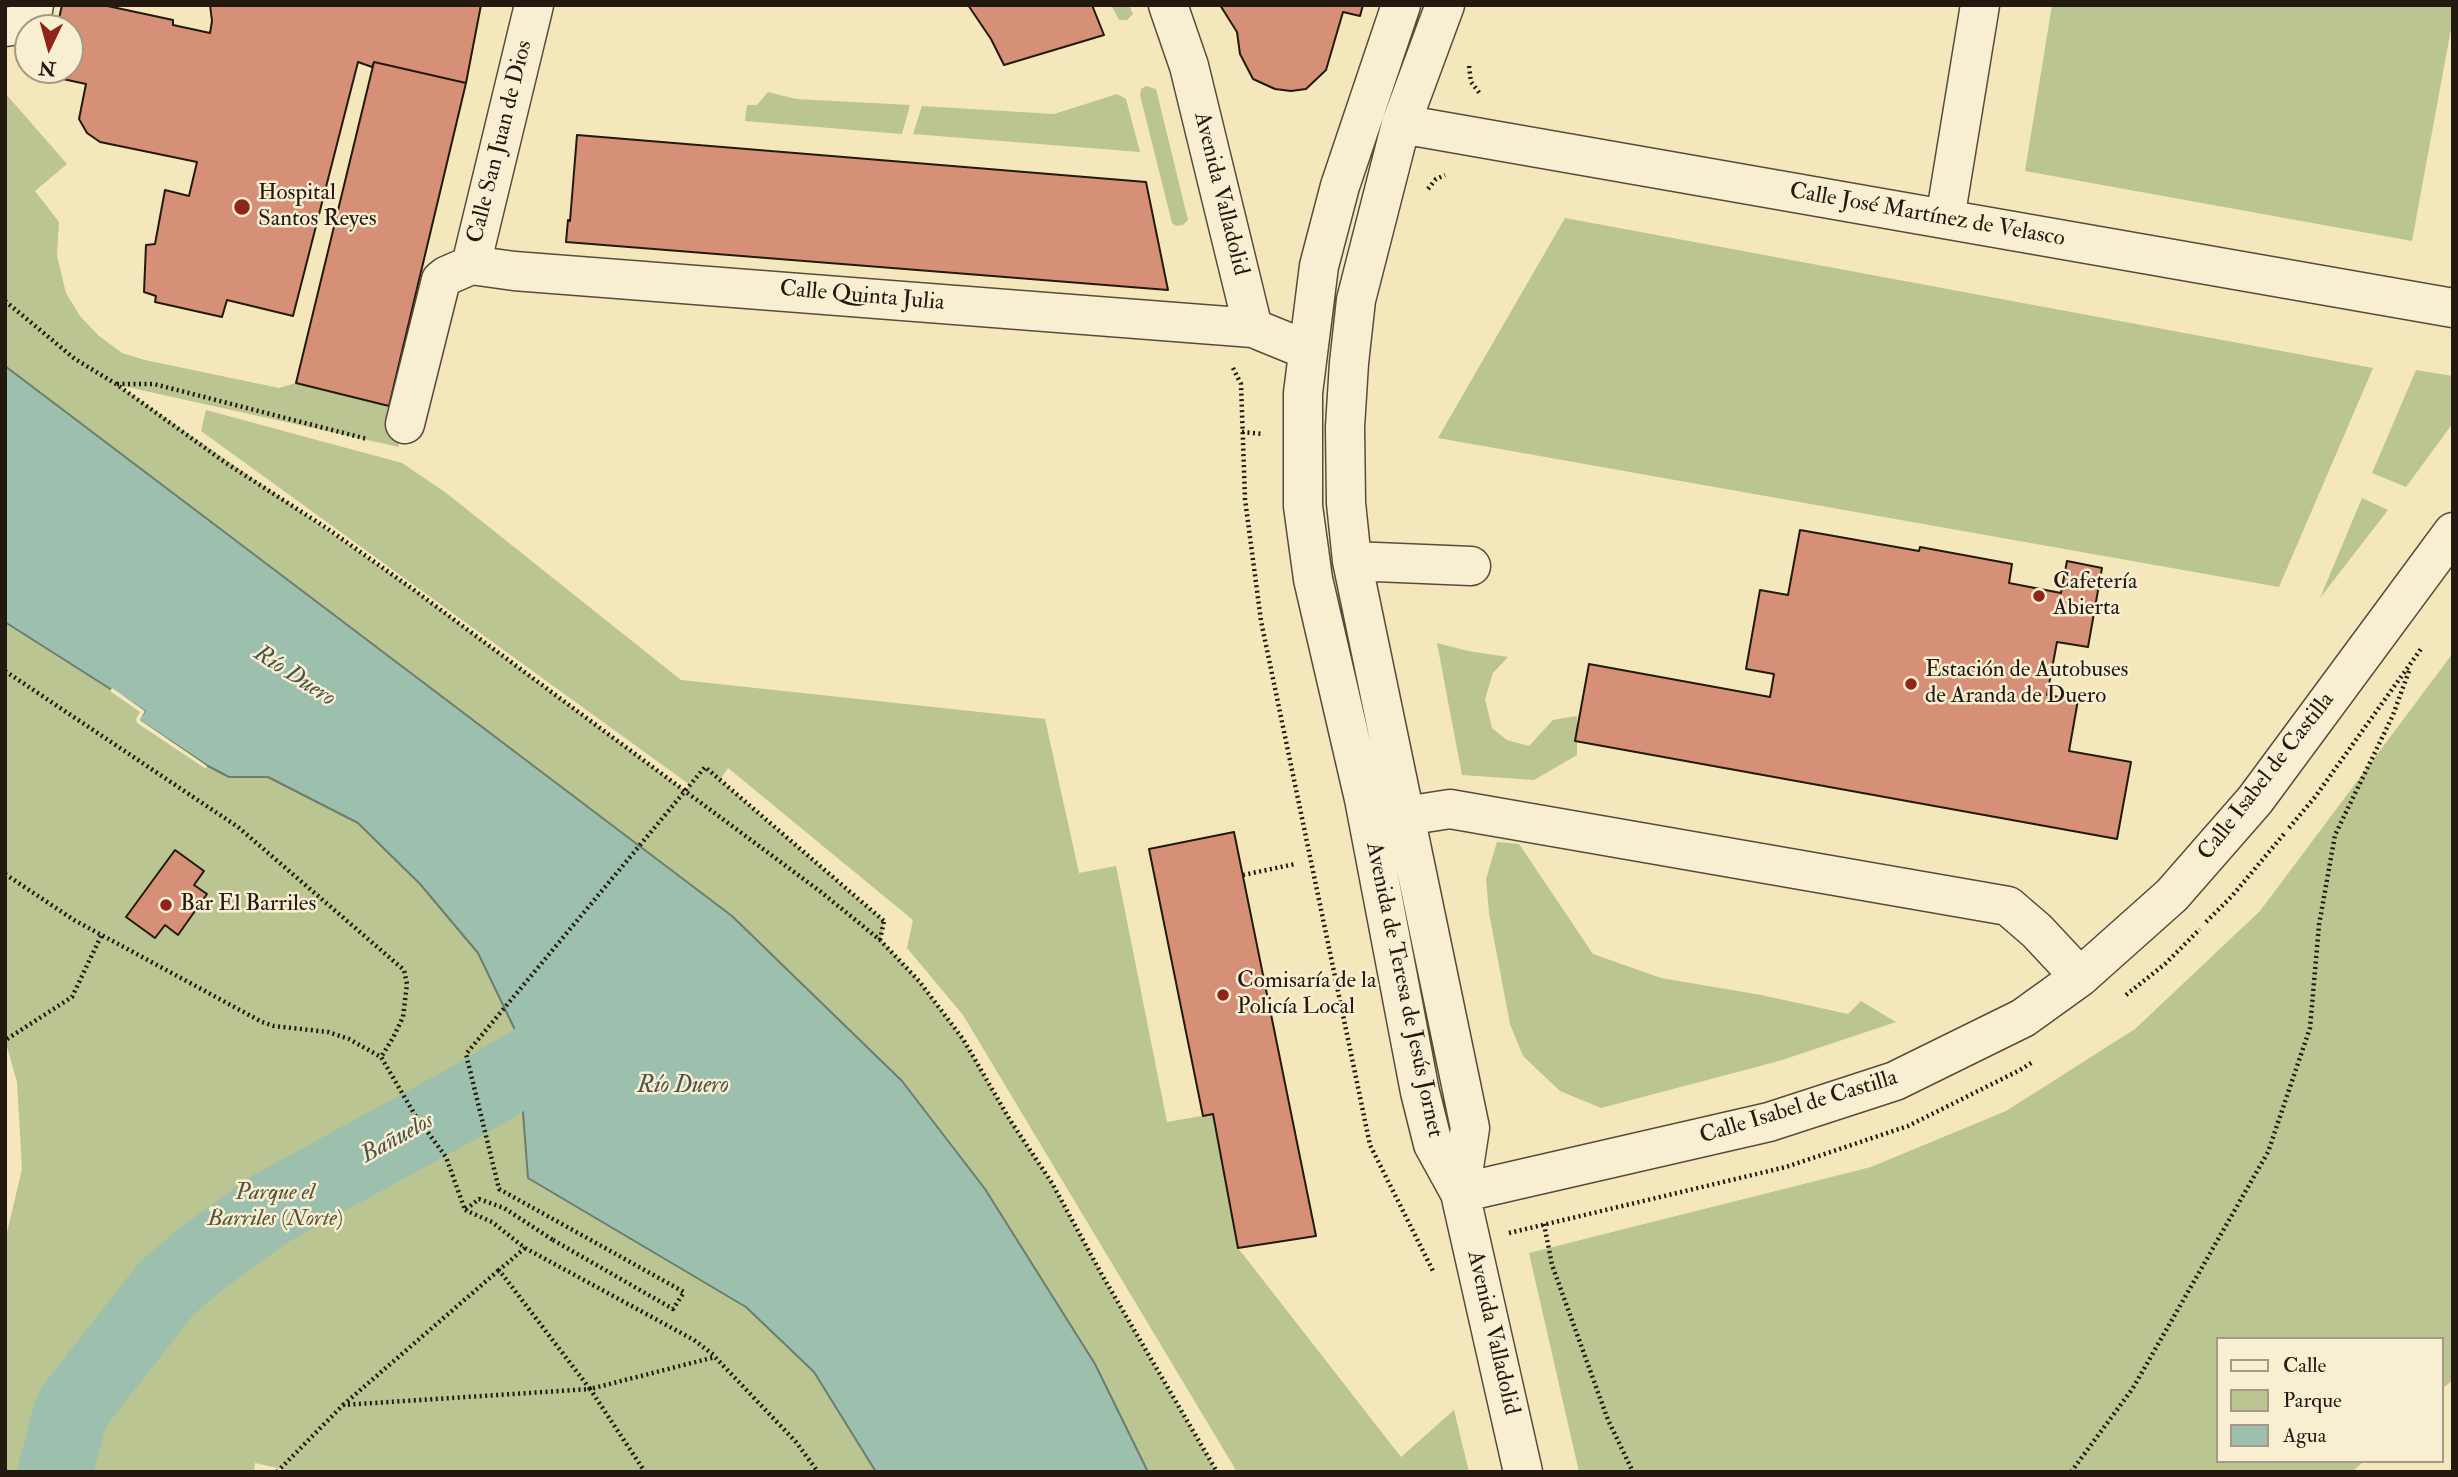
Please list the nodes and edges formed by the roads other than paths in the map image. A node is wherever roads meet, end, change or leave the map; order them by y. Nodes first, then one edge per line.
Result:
1 (34, 5) edge
2 (534, 5) edge
3 (1168, 5) edge
4 (1401, 5) edge
5 (1445, 5) edge
6 (1980, 5) edge
7 (5, 27) edge
8 (1401, 124) junction
9 (1945, 219) junction
10 (471, 265) junction
11 (2453, 309) edge
12 (1253, 328) junction
13 (1307, 351) junction
14 (389, 432) road end
15 (2453, 531) edge
16 (1352, 561) junction
17 (1471, 566) dead end
18 (1405, 816) junction
19 (2080, 977) junction
20 (1461, 1194) junction
21 (1523, 1472) edge

1 - 7 street
2 - 10 street, Calle San Juan de Dios
3 - 12 street, Avenida Valladolid
4 - 13 street, Avenida de Teresa de Jesús Jornet
5 - 8 street, Avenida de Teresa de Jesús Jornet
6 - 9 street
8 - 9 street, Calle José Martínez de Velasco
8 - 16 street, Avenida de Teresa de Jesús Jornet
9 - 11 street, Calle José Martínez de Velasco
10 - 12 street, Calle Quinta Julia
10 - 14 street, Calle San Juan de Dios
12 - 13 street
13 - 20 street, Avenida de Teresa de Jesús Jornet
15 - 19 street, Calle Isabel de Castilla
16 - 17 street
16 - 18 street, Avenida de Teresa de Jesús Jornet
18 - 19 street
18 - 20 street, Avenida de Teresa de Jesús Jornet
19 - 20 street, Calle Isabel de Castilla
20 - 21 street, Avenida Valladolid

